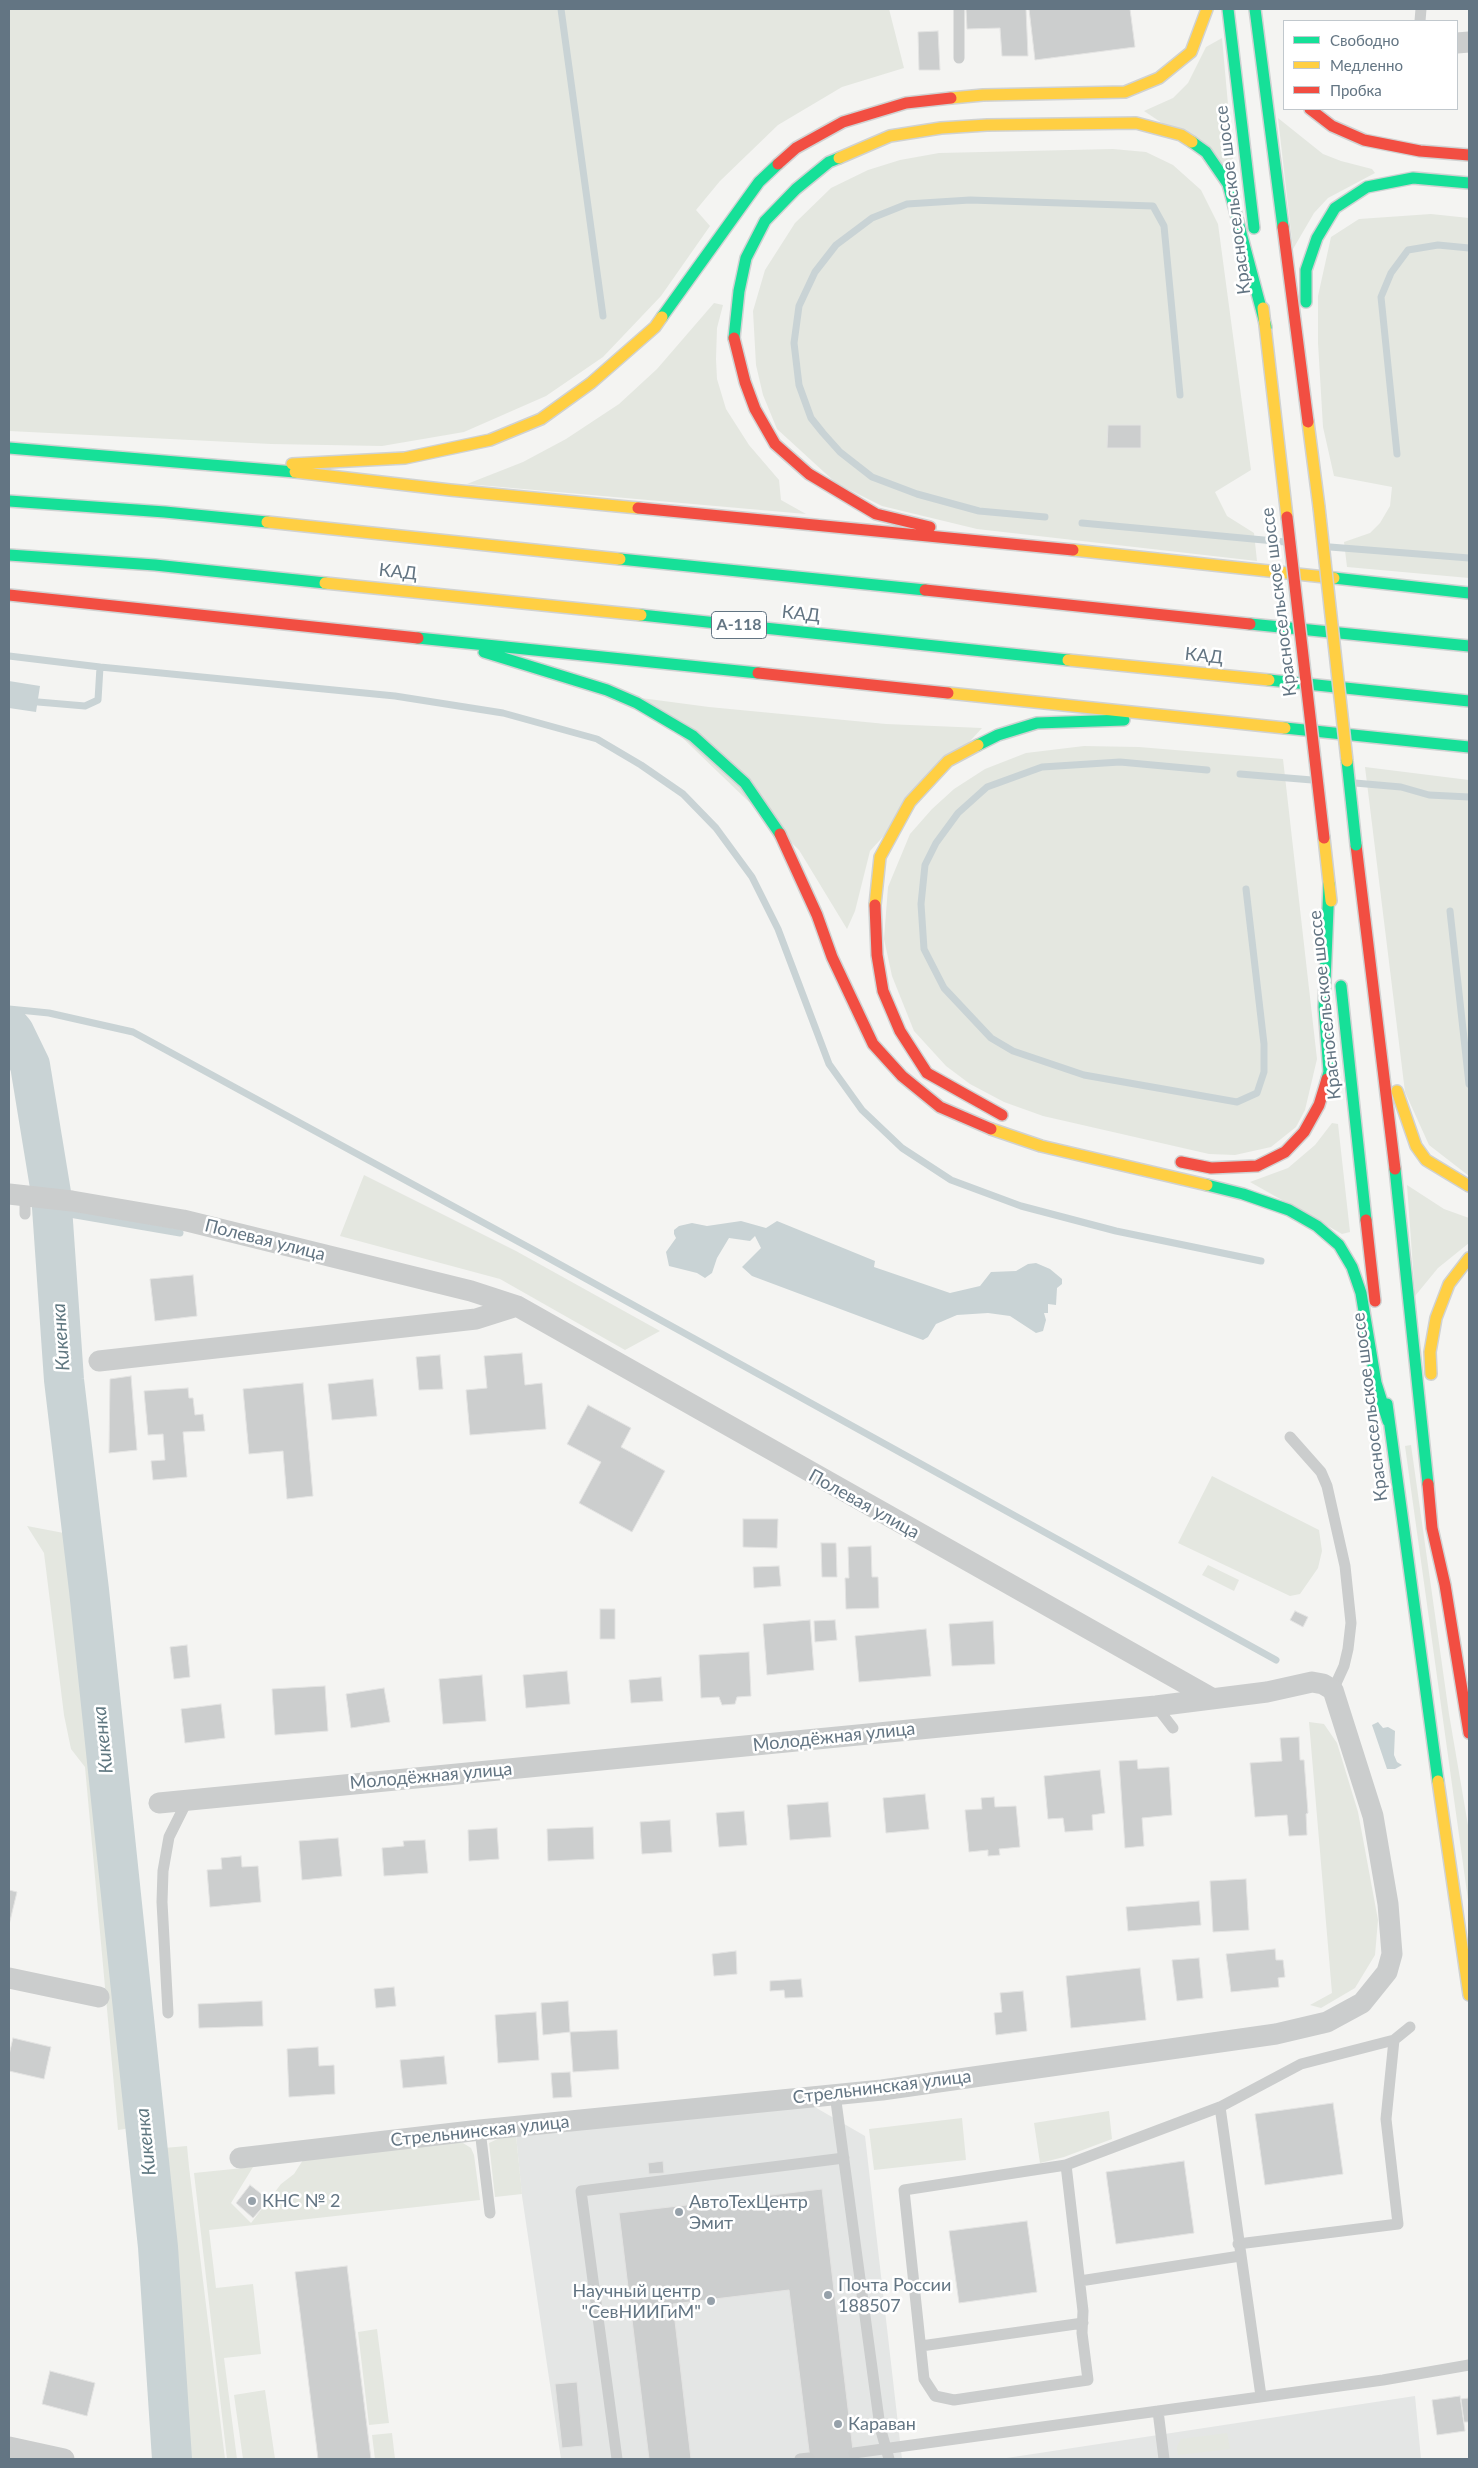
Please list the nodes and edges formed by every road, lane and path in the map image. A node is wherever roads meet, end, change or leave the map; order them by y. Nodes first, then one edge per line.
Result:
1 (958, 9) edge
2 (1207, 9) edge
3 (1228, 9) edge
4 (1256, 9) edge
5 (1272, 46) dead end
6 (959, 58) dead end
7 (1311, 110) edge
8 (1469, 156) edge
9 (1469, 183) edge
10 (1266, 327) junction
11 (1308, 414) junction
12 (9, 448) edge
13 (248, 466) junction
14 (9, 501) edge
15 (1037, 546) junction
16 (9, 555) edge
17 (1469, 593) edge
18 (9, 595) edge
19 (429, 638) junction
20 (1469, 646) edge
21 (1469, 701) edge
22 (1230, 720) junction
23 (1469, 747) edge
24 (1329, 884) junction
25 (1365, 916) junction
26 (1012, 1120) dead end
27 (1165, 1158) dead end
28 (1469, 1186) edge
29 (24, 1200) edge
30 (1469, 1258) edge
31 (517, 1306) junction
32 (100, 1361) dead end
33 (1432, 1381) dead end
34 (1388, 1421) junction
35 (1290, 1437) dead end
36 (1437, 1457) dead end
37 (1445, 1585) junction
38 (1333, 1690) junction
39 (1213, 1699) junction
40 (1156, 1706) junction
41 (1173, 1728) dead end
42 (1469, 1733) edge
43 (192, 1798) junction
44 (159, 1802) dead end
45 (9, 1978) edge
46 (1469, 1995) edge
47 (99, 1997) dead end
48 (168, 2013) dead end
49 (1410, 2027) dead end
50 (1394, 2040) junction
51 (834, 2094) junction
52 (1220, 2107) junction
53 (480, 2130) junction
54 (240, 2158) dead end
55 (844, 2158) junction
56 (1066, 2165) junction
57 (490, 2214) dead end
58 (1238, 2244) junction
59 (1240, 2256) junction
60 (1080, 2281) junction
61 (1083, 2323) junction
62 (921, 2346) junction
63 (1469, 2365) edge
64 (1261, 2396) junction
65 (1158, 2411) junction
66 (9, 2448) edge
67 (854, 2453) dead end
68 (888, 2455) edge
69 (64, 2459) edge
70 (617, 2459) edge
71 (1164, 2459) edge

1 - 6 lane
2 - 13 main road
3 - 10 main road, Красносельское шоссе
4 - 5 main road
4 - 11 main road
7 - 8 main road
9 - 11 main road
10 - 15 main road
10 - 24 main road, Красносельское шоссе, bridge
11 - 25 main road, bridge
12 - 13 main road
13 - 15 main road
14 - 20 main road, КАД
15 - 17 main road
16 - 21 main road, КАД / А-118
18 - 19 main road
19 - 22 main road
19 - 34 main road
22 - 23 main road
22 - 26 main road
24 - 27 main road
24 - 34 main road, Красносельское шоссе
25 - 28 main road
25 - 37 main road
29 - 31 street, Полевая улица
30 - 33 main road
31 - 32 street
31 - 39 street, Полевая улица
34 - 46 main road, Красносельское шоссе
35 - 38 lane
36 - 37 main road
37 - 42 main road
38 - 39 street, Молодёжная улица
38 - 51 street, Стрельнинская улица
39 - 40 street, Молодёжная улица
40 - 41 lane
40 - 43 street, Молодёжная улица
43 - 44 street, Молодёжная улица
43 - 48 lane
45 - 47 street
49 - 50 lane
50 - 52 lane
50 - 58 lane
51 - 53 street, Стрельнинская улица
51 - 55 lane
52 - 56 lane
52 - 58 lane
53 - 54 street, Стрельнинская улица
53 - 57 lane
55 - 68 lane
55 - 70 lane
56 - 60 lane
56 - 62 lane
58 - 59 lane
59 - 60 lane
59 - 64 lane
60 - 61 lane
61 - 62 lane
61 - 62 lane
63 - 64 lane
64 - 65 lane
65 - 68 lane
65 - 71 lane
66 - 69 street
67 - 68 lane

